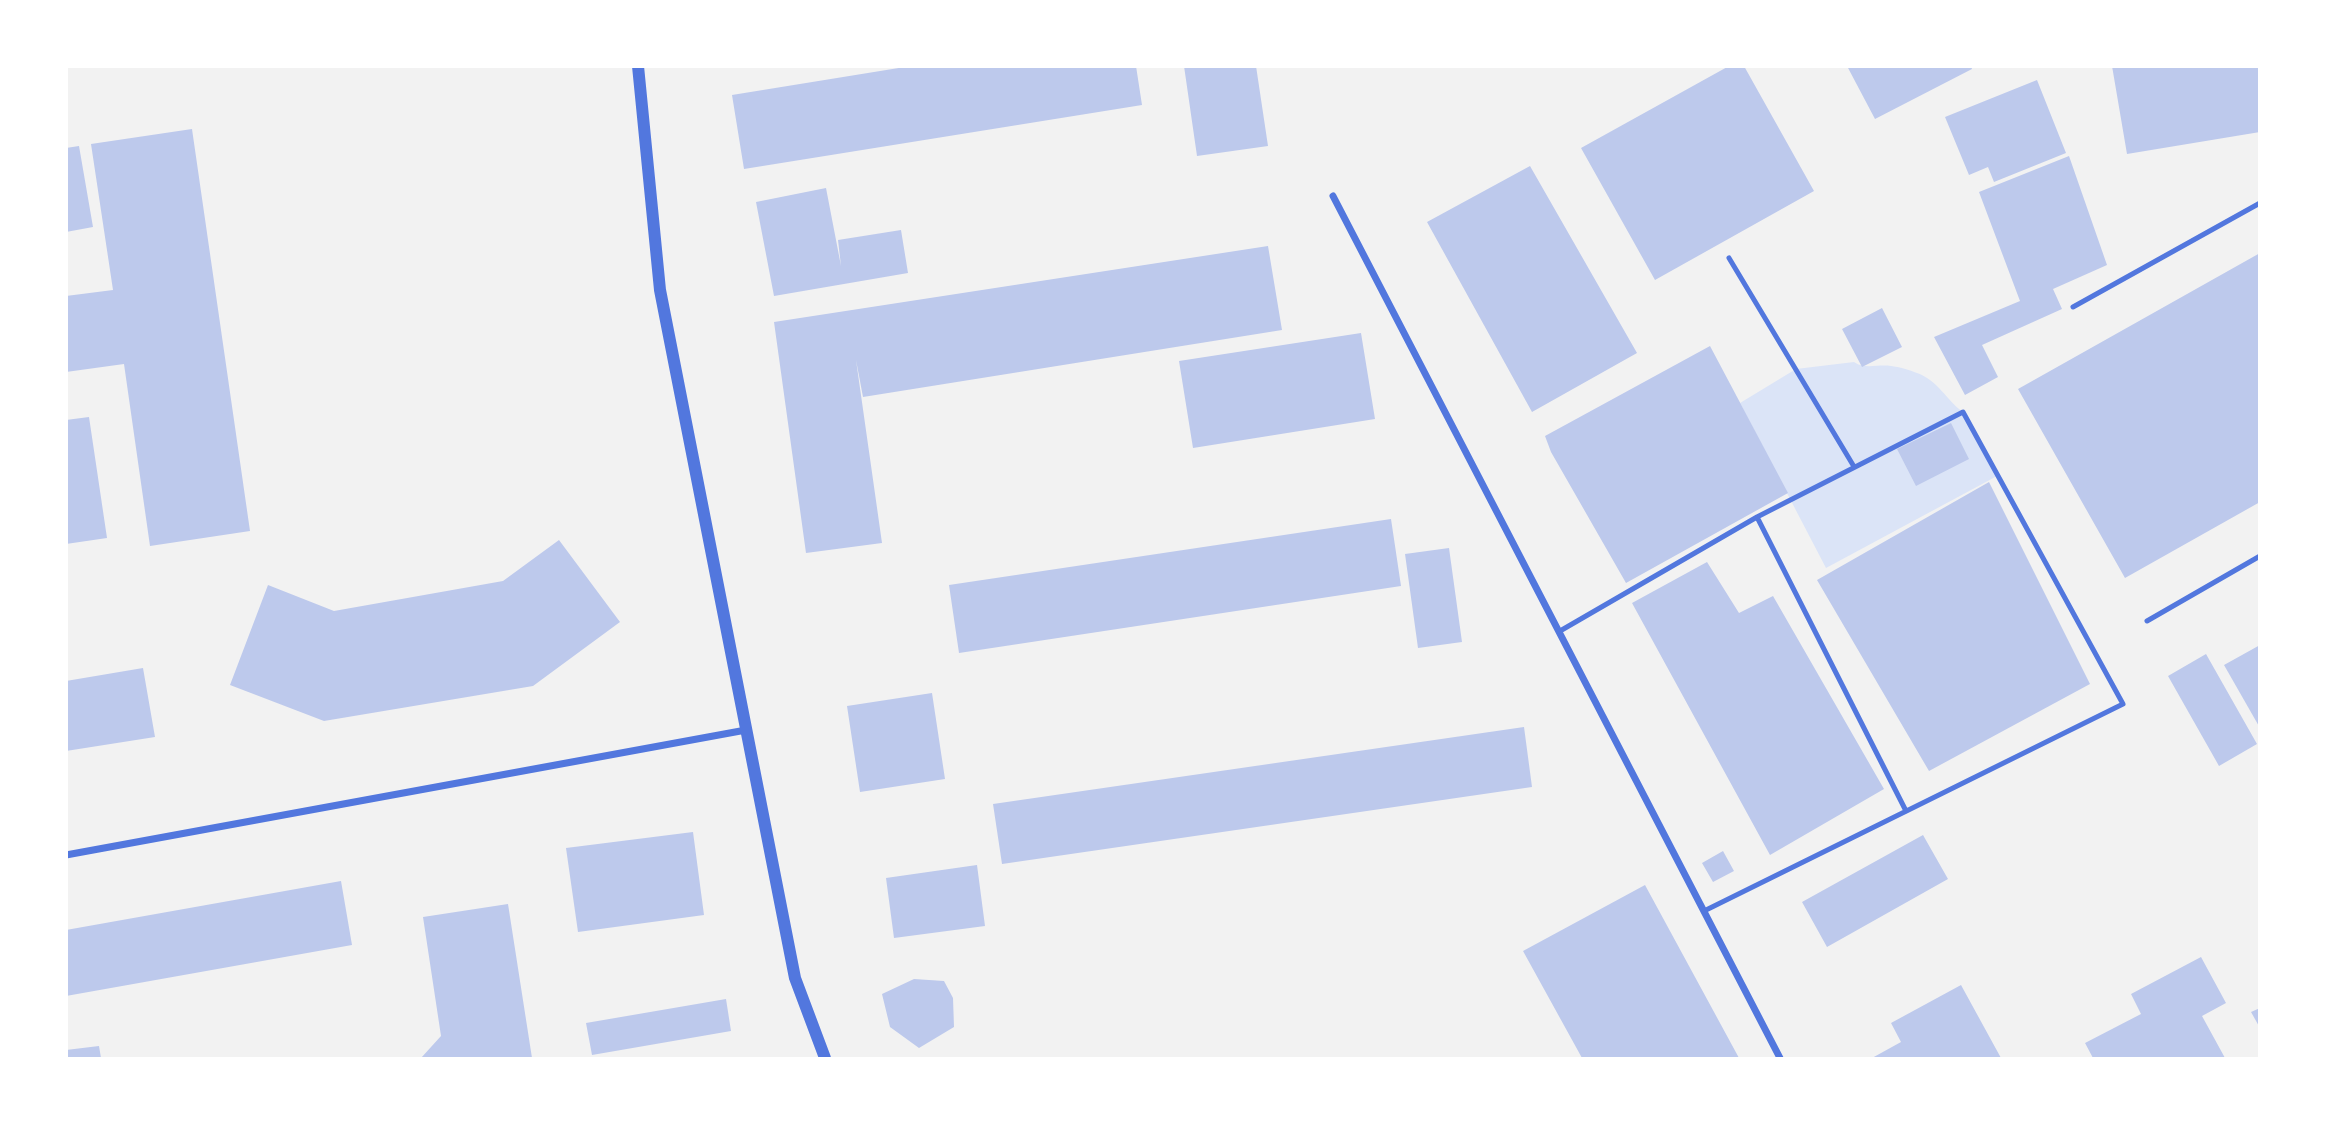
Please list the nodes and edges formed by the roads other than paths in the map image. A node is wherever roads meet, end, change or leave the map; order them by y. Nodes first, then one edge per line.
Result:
1 (638, 66) edge
2 (1333, 196) dead end
3 (2259, 203) edge
4 (1729, 258) dead end
5 (2073, 307) dead end
6 (1853, 466) junction
7 (1757, 517) junction
8 (2259, 556) edge
9 (2147, 621) dead end
10 (1560, 631) junction
11 (746, 730) junction
12 (1906, 811) junction
13 (66, 855) edge
14 (1704, 912) junction
15 (825, 1059) edge
16 (1780, 1059) edge

1 - 11 street
2 - 10 street
3 - 5 lane
4 - 6 lane
6 - 7 lane
6 - 12 lane
7 - 10 lane
7 - 12 lane
8 - 9 lane
10 - 14 street
11 - 13 street
11 - 15 street
12 - 14 lane
14 - 16 street

